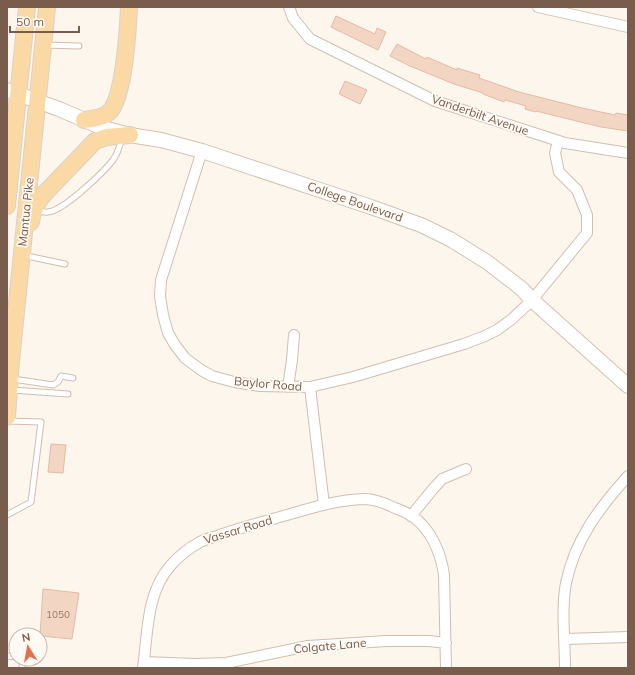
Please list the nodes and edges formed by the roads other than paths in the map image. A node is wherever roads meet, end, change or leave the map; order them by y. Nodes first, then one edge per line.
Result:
1 (27, 7) edge
2 (47, 7) edge
3 (52, 7) edge
4 (129, 7) edge
5 (289, 7) edge
6 (538, 7) edge
7 (628, 27) edge
8 (44, 39) junction
9 (79, 46) dead end
10 (13, 92) edge
11 (37, 101) junction
12 (15, 116) junction
13 (94, 128) junction
14 (7, 132) edge
15 (126, 135) junction
16 (558, 141) junction
17 (202, 151) junction
18 (628, 153) edge
19 (7, 206) edge
20 (35, 209) junction
21 (27, 256) junction
22 (65, 264) dead end
23 (19, 282) junction
24 (532, 300) junction
25 (294, 335) dead end
26 (73, 378) dead end
27 (9, 384) junction
28 (628, 386) edge
29 (288, 387) junction
30 (310, 387) junction
31 (68, 394) dead end
32 (7, 417) edge
33 (7, 421) edge
34 (466, 469) dead end
35 (628, 476) edge
36 (324, 505) junction
37 (7, 515) edge
38 (412, 516) junction
39 (628, 637) edge
40 (565, 639) junction
41 (446, 643) junction
42 (144, 665) edge
43 (446, 668) edge
44 (564, 668) edge

1 - 10 main road, Mantua Pike
2 - 8 main road, Mantua Pike
3 - 8 main road
4 - 13 main road
5 - 16 street, Vanderbilt Avenue
6 - 7 street
8 - 9 lane
8 - 11 main road, Mantua Pike
10 - 11 street
10 - 12 main road, Mantua Pike
11 - 13 street
11 - 23 main road, Mantua Pike
12 - 14 main road
12 - 19 main road, Mantua Pike
13 - 15 main road
13 - 20 main road
15 - 17 street, College Boulevard
15 - 20 lane
16 - 18 street, Vanderbilt Avenue
16 - 24 street, Baylor Road
17 - 24 street, College Boulevard
17 - 29 street, Baylor Road
20 - 21 main road
21 - 22 lane
21 - 23 main road
23 - 27 main road, Mantua Pike
24 - 28 street, College Boulevard
24 - 30 street, Baylor Road
25 - 29 street
26 - 27 lane
27 - 31 lane
27 - 32 main road, Mantua Pike
29 - 30 street, Baylor Road
30 - 36 street
33 - 37 lane
34 - 38 street
35 - 40 street
36 - 38 street, Vassar Road
36 - 42 street, Vassar Road
38 - 41 street, Vassar Road
39 - 40 street
40 - 44 street
41 - 42 street, Colgate Lane
41 - 43 street, Vassar Road

